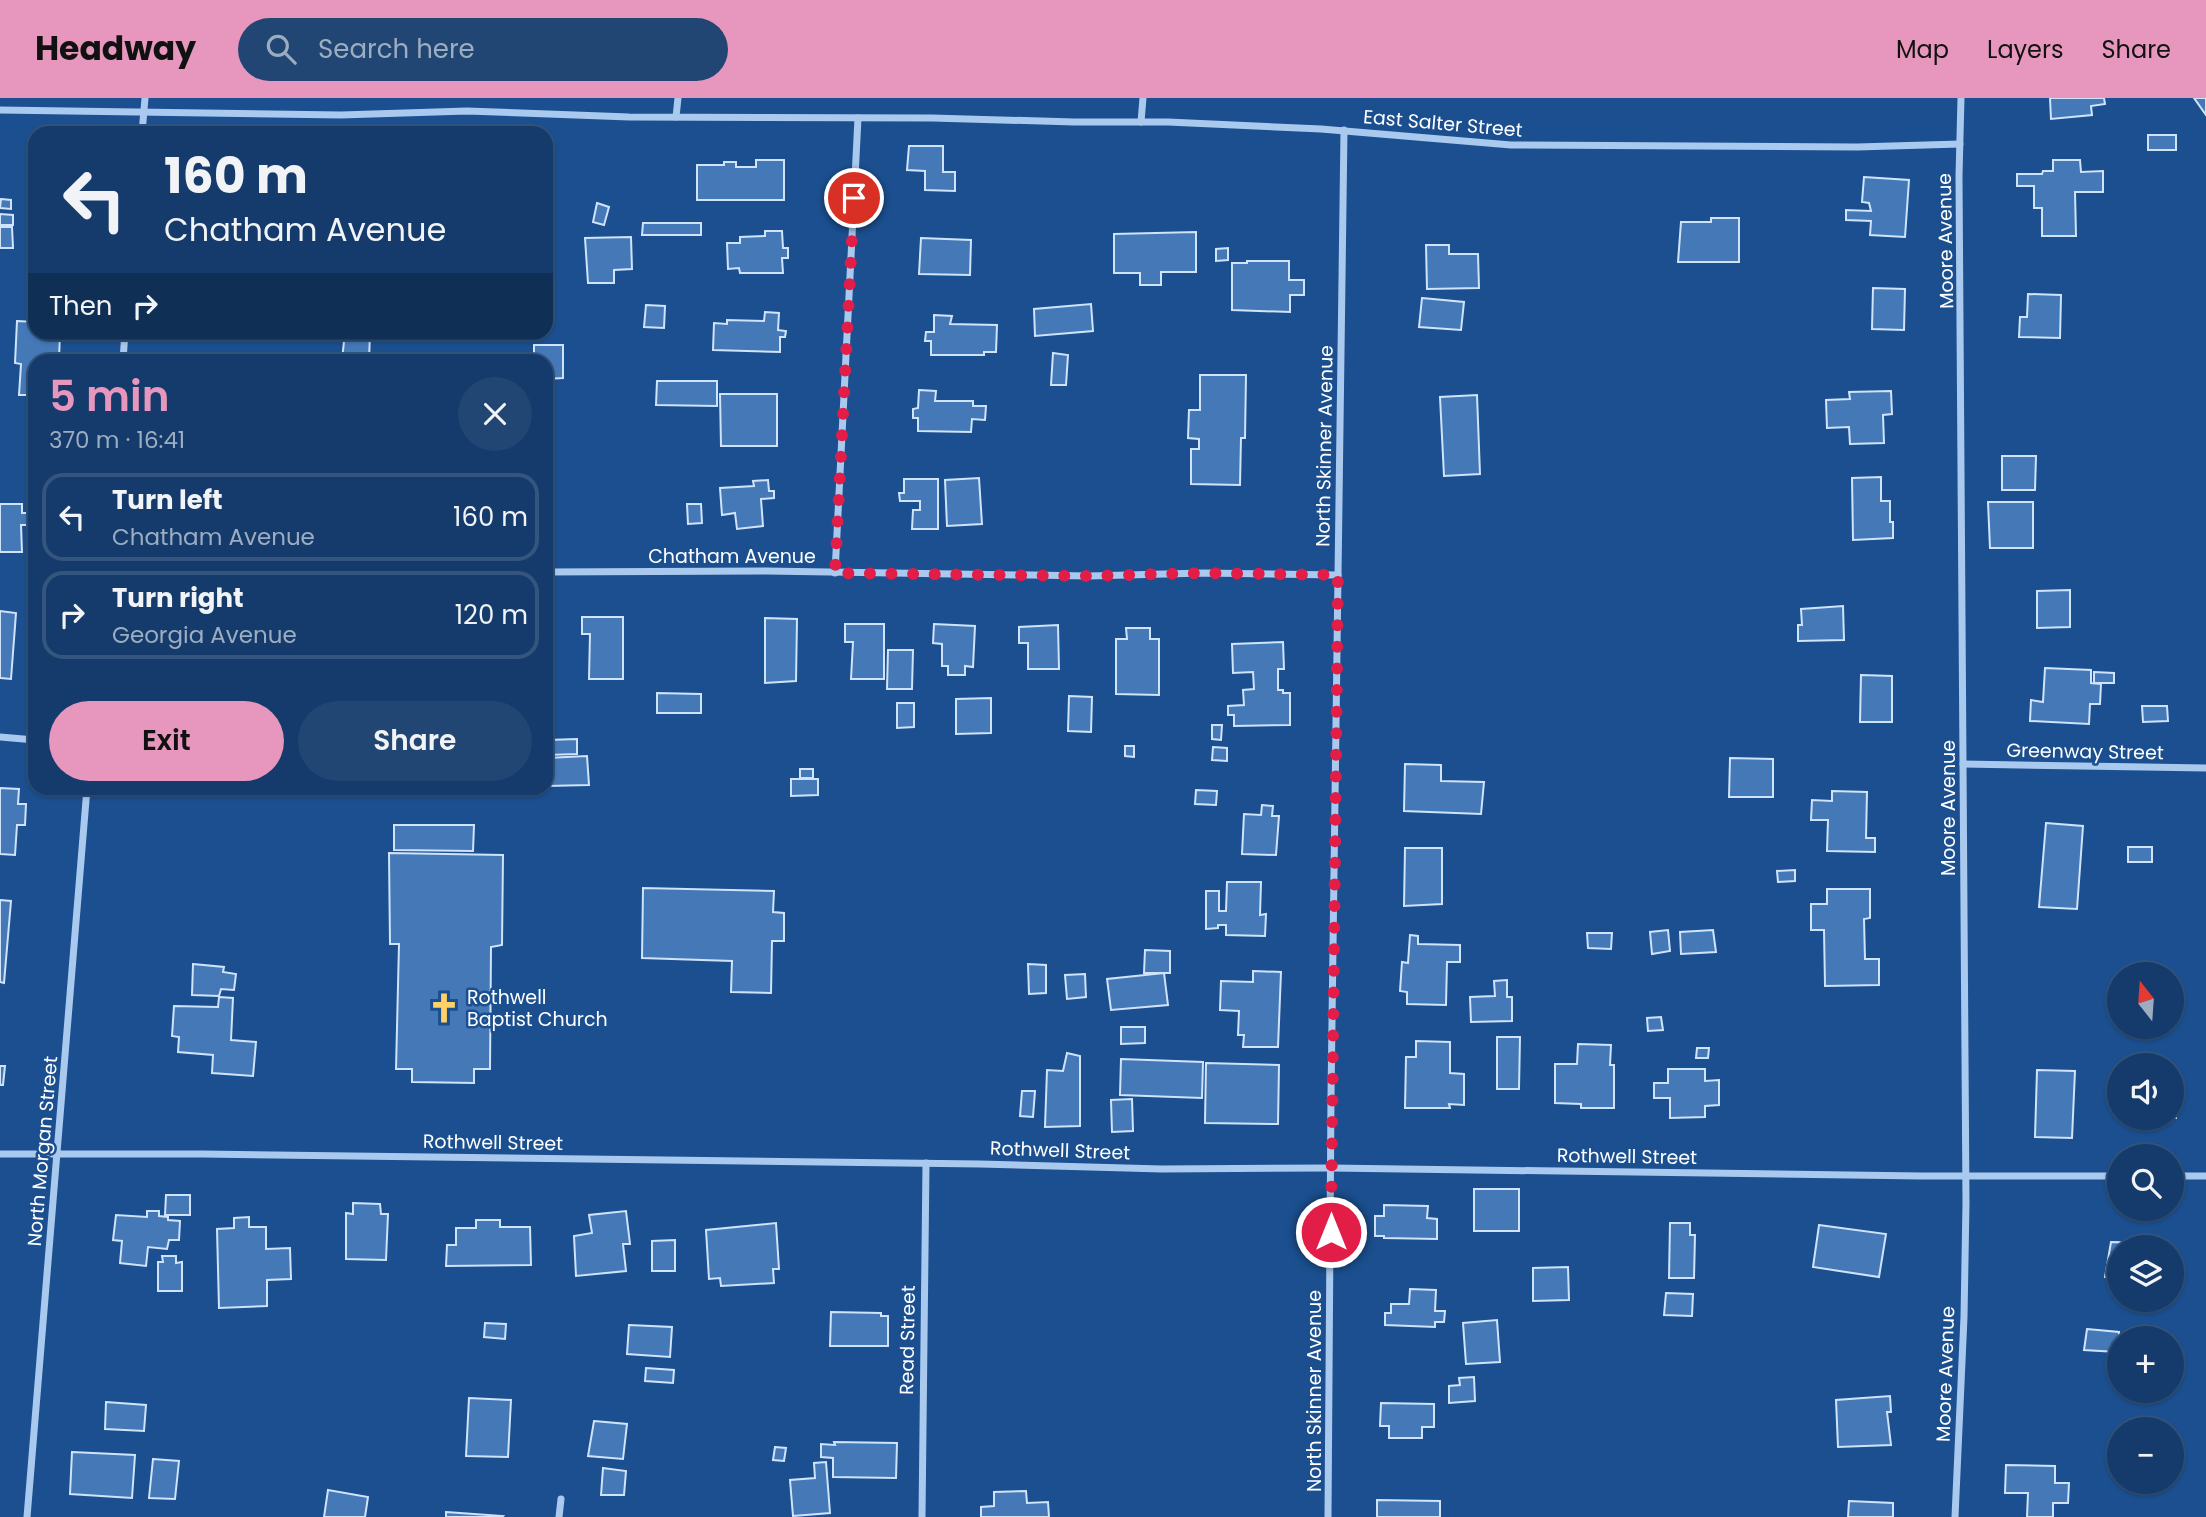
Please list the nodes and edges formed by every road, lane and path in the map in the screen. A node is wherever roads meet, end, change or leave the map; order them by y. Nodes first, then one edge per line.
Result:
1 (145, 98) edge
2 (678, 98) edge
3 (1143, 98) edge
4 (1961, 98) edge
5 (0, 110) edge
6 (143, 113) junction
7 (677, 117) junction
8 (858, 118) junction
9 (1141, 122) junction
10 (142, 126) edge
11 (1344, 130) junction
12 (1960, 144) junction
13 (553, 572) edge
14 (835, 573) junction
15 (1338, 575) junction
16 (0, 737) edge
17 (28, 739) edge
18 (1964, 764) junction
19 (2206, 768) edge
20 (87, 795) edge
21 (0, 1154) edge
22 (57, 1154) junction
23 (926, 1163) junction
24 (1331, 1168) junction
25 (2107, 1176) edge
26 (2184, 1176) edge
27 (2206, 1176) edge
28 (1966, 1177) junction
29 (561, 1499) dead end
30 (27, 1517) edge
31 (559, 1517) edge
32 (922, 1517) edge
33 (1328, 1517) edge
34 (1955, 1517) edge

1 - 6 street
2 - 7 street
3 - 9 street
4 - 12 street, Moore Avenue
5 - 6 street, East Salter Street
6 - 7 street, East Salter Street
6 - 10 street
7 - 8 street, East Salter Street
8 - 9 street, East Salter Street
8 - 14 street
9 - 11 street, East Salter Street
11 - 12 street, East Salter Street
11 - 15 street, North Skinner Avenue
12 - 18 street, Moore Avenue
13 - 14 street, Chatham Avenue
14 - 15 street, Chatham Avenue
15 - 24 street, North Skinner Avenue
16 - 17 street
18 - 19 street, Greenway Street
18 - 28 street, Moore Avenue
20 - 22 street, North Morgan Street
21 - 22 street, Rothwell Street
22 - 23 street, Rothwell Street
22 - 30 street, North Morgan Street
23 - 24 street, Rothwell Street
23 - 32 street, Read Street
24 - 28 street, Rothwell Street
24 - 33 street, North Skinner Avenue
25 - 28 street, Rothwell Street
26 - 27 street
28 - 34 street, Moore Avenue
29 - 31 street

